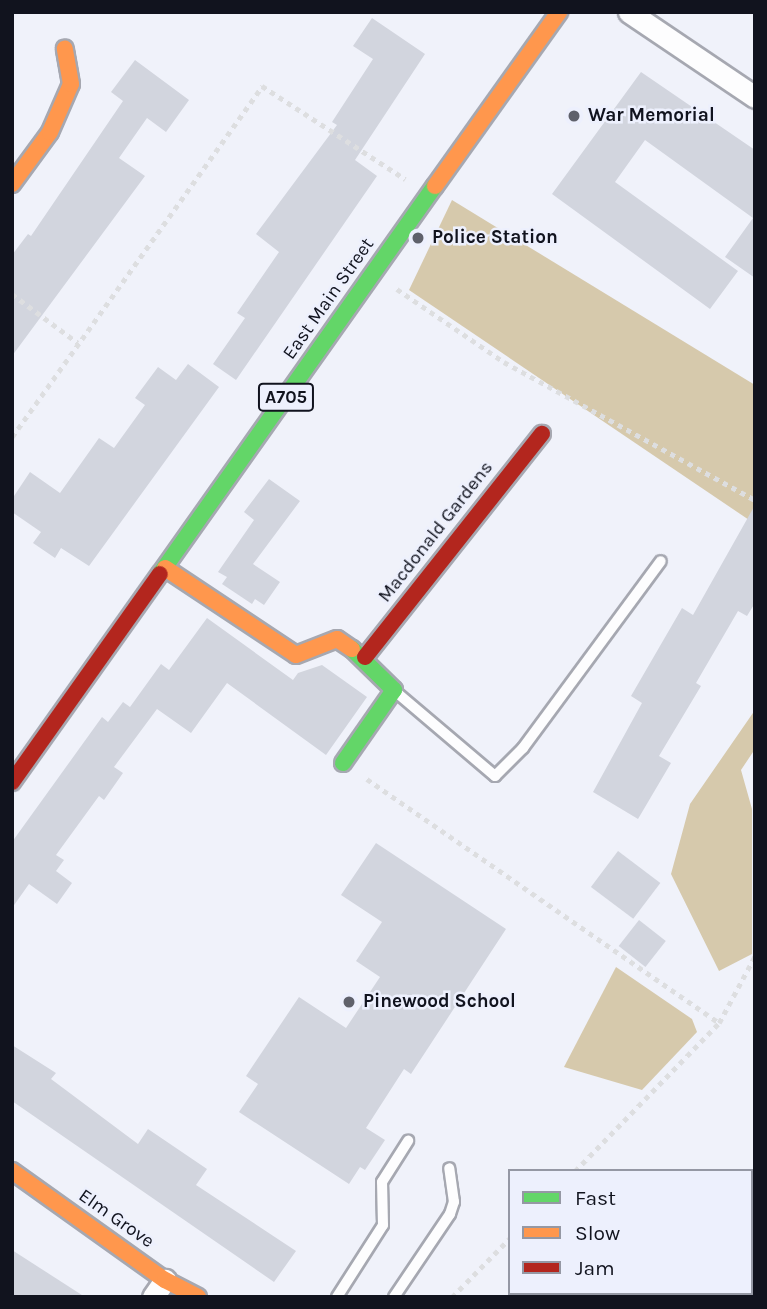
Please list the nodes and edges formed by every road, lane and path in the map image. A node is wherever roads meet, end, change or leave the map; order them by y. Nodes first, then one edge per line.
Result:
1 (559, 12) edge
2 (629, 12) edge
3 (65, 50) dead end
4 (755, 97) edge
5 (12, 184) edge
6 (429, 195) junction
7 (373, 273) junction
8 (12, 294) edge
9 (78, 343) junction
10 (542, 434) dead end
11 (12, 438) edge
12 (755, 500) edge
13 (661, 561) dead end
14 (165, 568) junction
15 (365, 657) junction
16 (394, 690) junction
17 (343, 763) joint
18 (12, 782) edge
19 (755, 956) edge
20 (719, 1023) junction
21 (408, 1141) dead end
22 (449, 1168) dead end
23 (577, 1169) edge
24 (12, 1171) edge
25 (508, 1240) edge
26 (159, 1288) edge
27 (198, 1297) edge
28 (337, 1297) edge
29 (394, 1297) edge
30 (452, 1297) edge

1 - 6 street, East Main Street / A705
2 - 4 street
3 - 5 street
6 - 7 street, East Main Street / A705
6 - 9 path
7 - 12 path
7 - 14 street, East Main Street / A705
8 - 9 path
9 - 11 path
10 - 15 street, Macdonald Gardens
13 - 16 lane
14 - 15 street
14 - 18 street, East Main Street / A705
15 - 16 street
16 - 17 street
17 - 20 path
19 - 20 path
20 - 23 path
21 - 28 lane
22 - 29 lane
24 - 26 street, Elm Grove
25 - 30 path
26 - 27 street, Elm Grove

